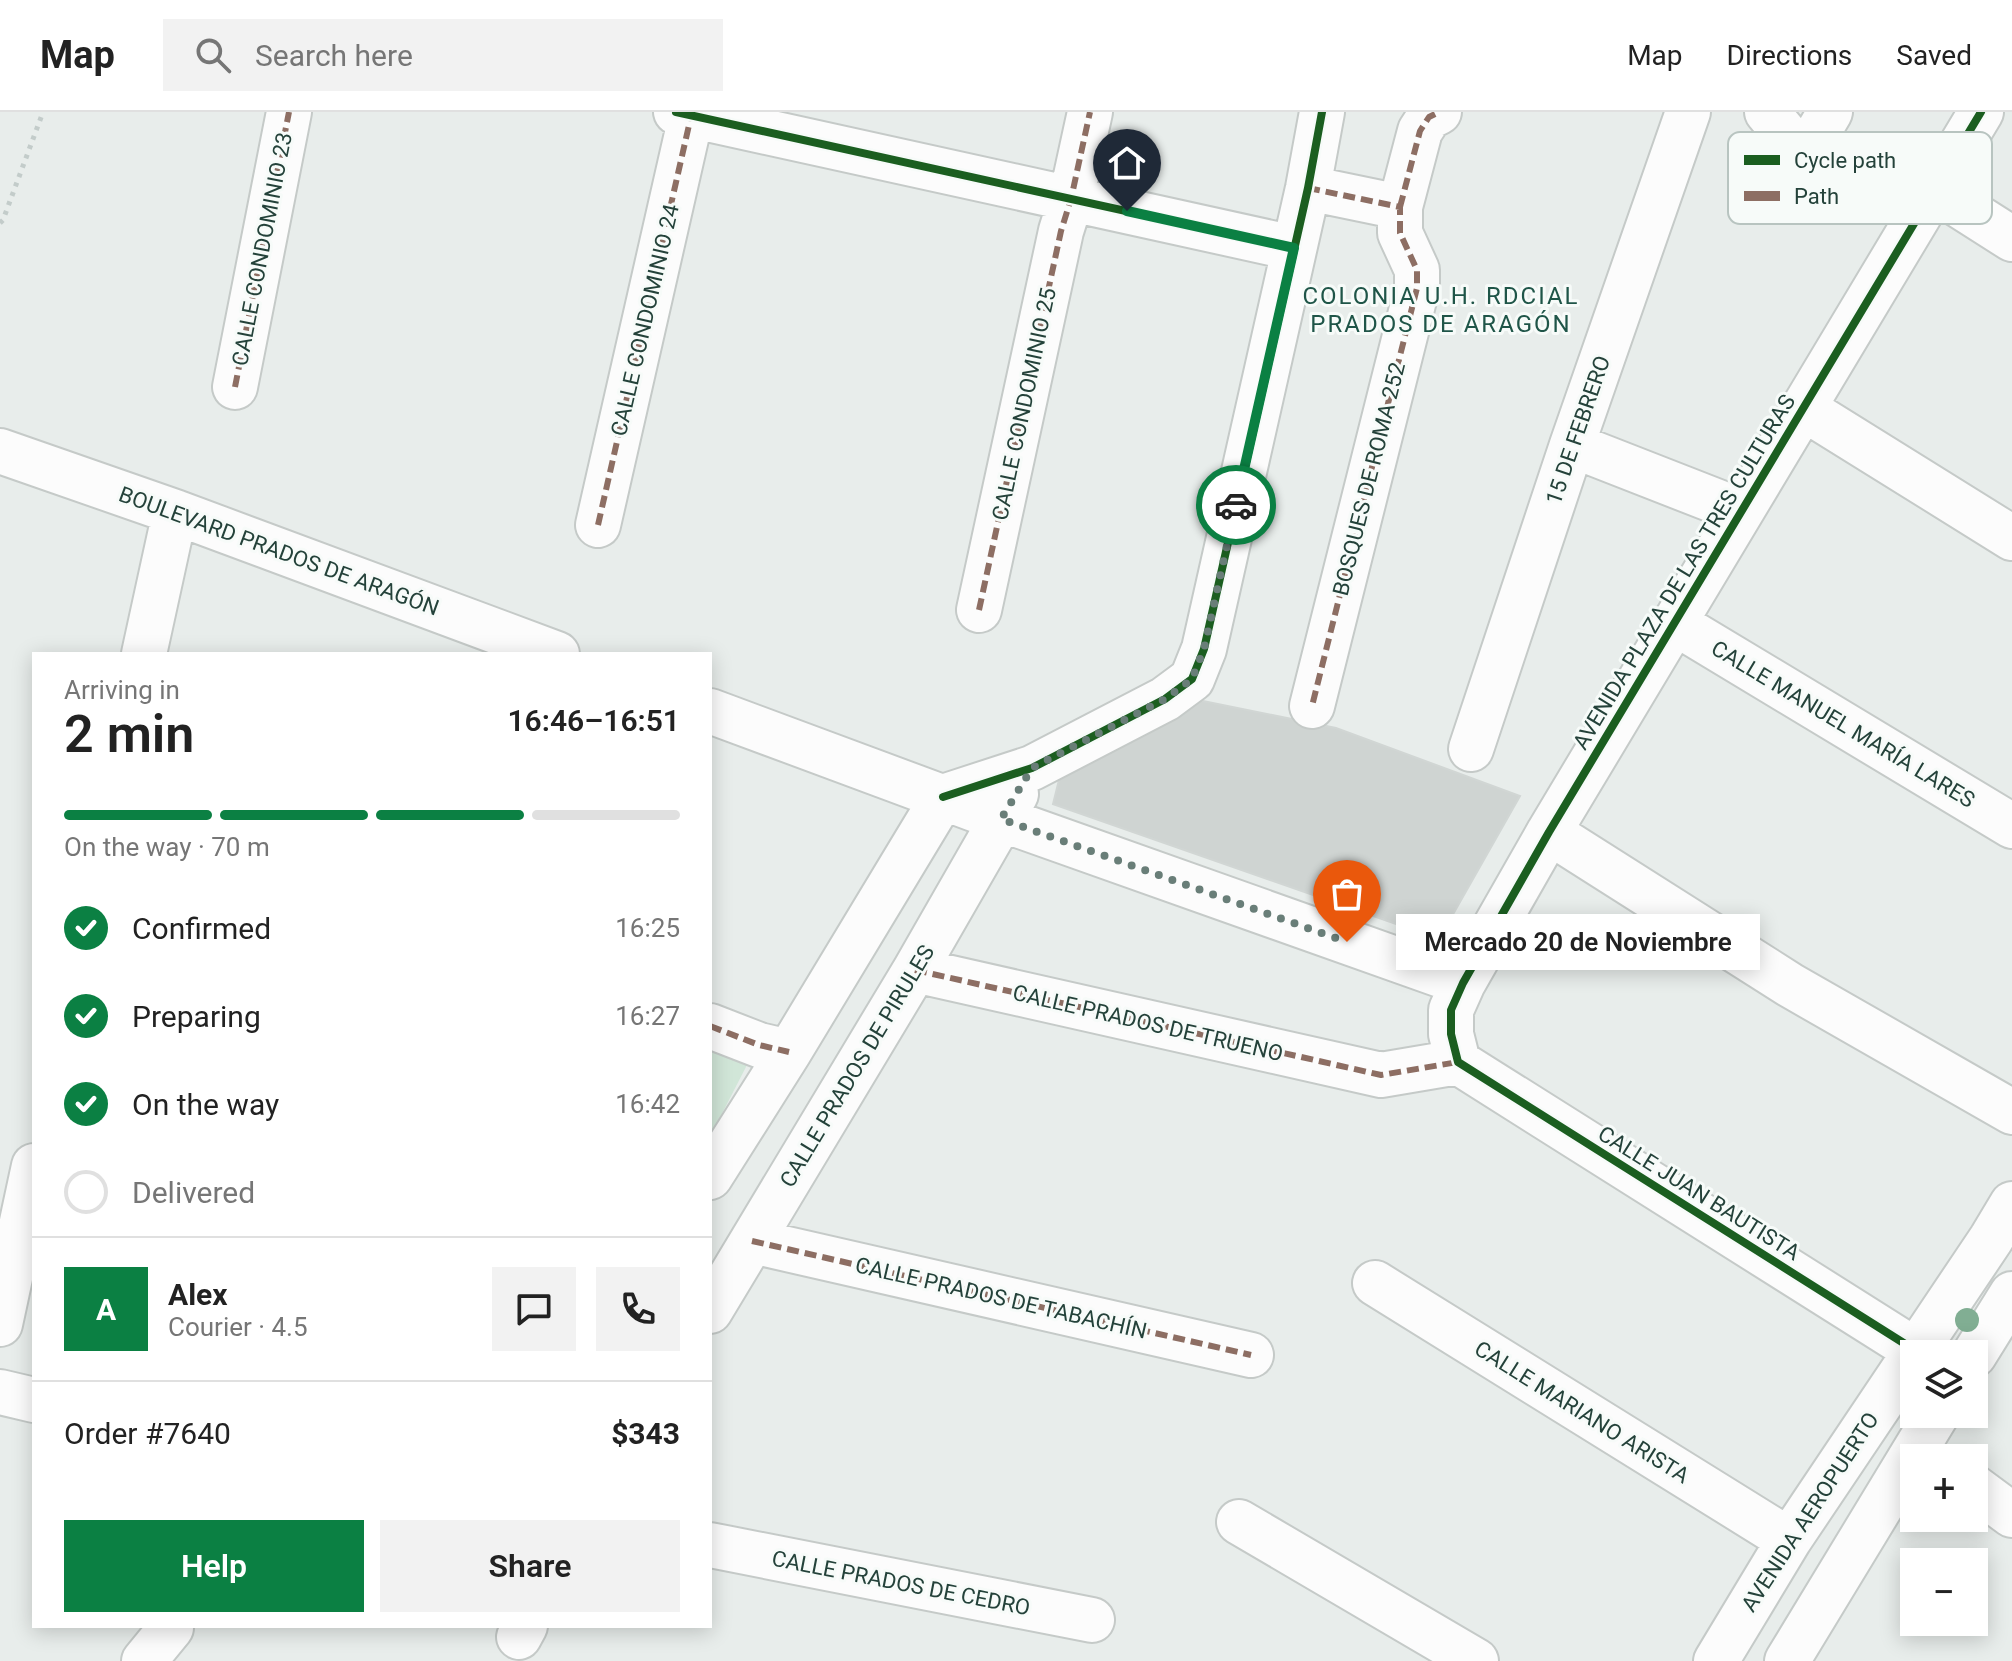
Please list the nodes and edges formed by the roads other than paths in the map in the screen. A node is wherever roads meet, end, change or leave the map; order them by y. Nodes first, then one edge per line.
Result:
1 (289, 112) edge
2 (1090, 112) edge
3 (1322, 112) edge
4 (1439, 112) edge
5 (1688, 112) edge
6 (1767, 112) edge
7 (1830, 112) edge
8 (1981, 112) edge
9 (686, 113) edge
10 (1784, 132) edge
11 (1825, 132) edge
12 (1969, 132) edge
13 (1308, 188) junction
14 (1071, 199) junction
15 (1400, 207) junction
16 (1914, 224) edge
17 (1988, 224) edge
18 (2012, 239) edge
19 (1294, 248) junction
20 (235, 387) dead end
21 (1803, 408) junction
22 (1572, 445) junction
23 (0, 451) edge
24 (1741, 511) junction
25 (175, 512) junction
26 (598, 525) dead end
27 (2012, 538) edge
28 (979, 610) dead end
29 (1675, 623) junction
30 (144, 652) edge
31 (552, 652) edge
32 (1312, 706) dead end
33 (712, 712) edge
34 (1471, 749) dead end
35 (1032, 768) junction
36 (943, 797) junction
37 (1001, 819) junction
38 (2012, 826) edge
39 (1549, 832) junction
40 (915, 970) junction
41 (1463, 983) junction
42 (712, 1027) edge
43 (789, 1052) junction
44 (1458, 1062) junction
45 (2012, 1112) edge
46 (712, 1174) edge
47 (32, 1175) edge
48 (2012, 1204) edge
49 (752, 1241) junction
50 (1375, 1283) dead end
51 (2012, 1294) edge
52 (712, 1308) edge
53 (0, 1324) edge
54 (1926, 1340) edge
55 (1983, 1340) edge
56 (1900, 1341) edge
57 (1251, 1355) dead end
58 (1900, 1378) edge
59 (0, 1392) edge
60 (32, 1400) edge
61 (1930, 1439) edge
62 (1988, 1497) edge
63 (2012, 1515) edge
64 (1239, 1522) dead end
65 (1789, 1540) junction
66 (712, 1545) edge
67 (1092, 1620) dead end
68 (171, 1628) dead end
69 (1803, 1655) edge
70 (144, 1661) edge
71 (1476, 1661) edge
72 (1716, 1661) edge

1 - 20 street, CALLE CONDOMINIO 23
2 - 14 street, CALLE CONDOMINIO 25
3 - 13 street
4 - 15 street, BOSQUES DE ROMA 252
5 - 22 street, 15 DE FEBRERO
6 - 10 street
7 - 11 street
8 - 12 street, AVENIDA PLAZA DE LAS TRES CULTURAS
9 - 14 street
9 - 26 street, CALLE CONDOMINIO 24
13 - 15 street
13 - 19 street
14 - 19 street
14 - 28 street, CALLE CONDOMINIO 25
15 - 32 street, BOSQUES DE ROMA 252
16 - 21 street, AVENIDA PLAZA DE LAS TRES CULTURAS
17 - 18 street
19 - 35 street
21 - 24 street, AVENIDA PLAZA DE LAS TRES CULTURAS
21 - 27 street
22 - 24 street
22 - 34 street, 15 DE FEBRERO
23 - 25 street, BOULEVARD PRADOS DE ARAGÓN
24 - 29 street, AVENIDA PLAZA DE LAS TRES CULTURAS
25 - 30 street
25 - 31 street, BOULEVARD PRADOS DE ARAGÓN
29 - 38 street, CALLE MANUEL MARÍA LARES
29 - 39 street, AVENIDA PLAZA DE LAS TRES CULTURAS
33 - 36 street
35 - 36 street
35 - 37 street, CALLE PRADOS DE PIRULES
36 - 37 street
36 - 43 street
37 - 40 street, CALLE PRADOS DE PIRULES
37 - 41 street
39 - 41 street, AVENIDA PLAZA DE LAS TRES CULTURAS
39 - 45 street
40 - 44 street, CALLE PRADOS DE TRUENO
40 - 49 street, CALLE PRADOS DE PIRULES
41 - 44 street, AVENIDA PLAZA DE LAS TRES CULTURAS
42 - 43 street
43 - 46 street
44 - 56 street, CALLE JUAN BAUTISTA
47 - 53 street
48 - 54 street, AVENIDA AEROPUERTO
49 - 52 street, CALLE PRADOS DE PIRULES
49 - 57 street, CALLE PRADOS DE TABACHÍN
50 - 65 street, CALLE MARIANO ARISTA
51 - 55 street
58 - 65 street, AVENIDA AEROPUERTO
59 - 60 street
61 - 69 street
62 - 63 street
64 - 71 street
65 - 72 street, AVENIDA AEROPUERTO
66 - 67 street, CALLE PRADOS DE CEDRO
68 - 70 street

